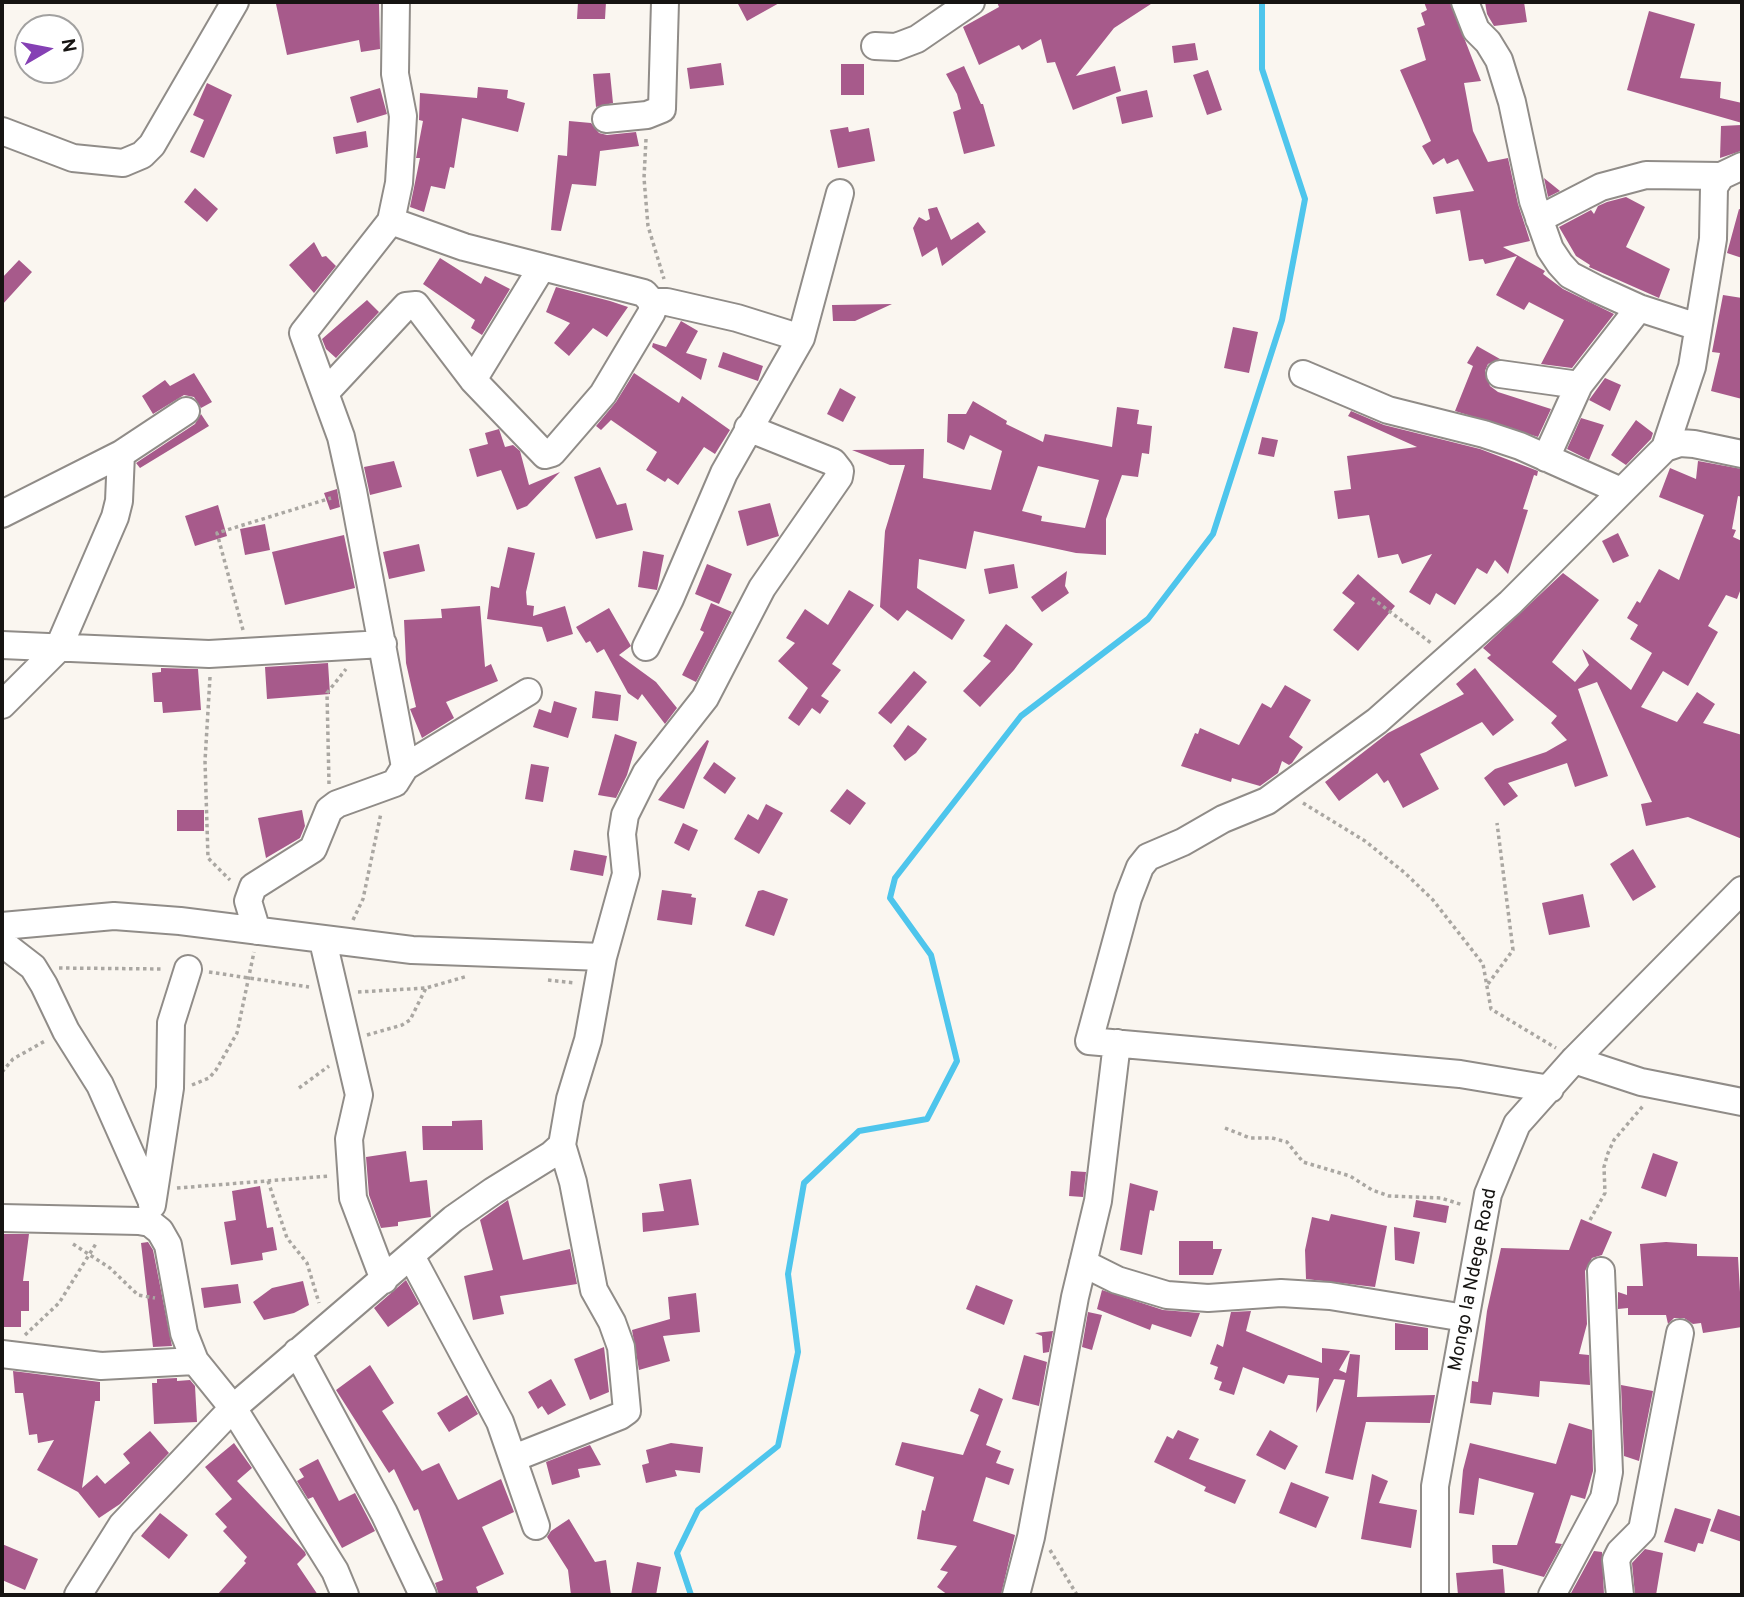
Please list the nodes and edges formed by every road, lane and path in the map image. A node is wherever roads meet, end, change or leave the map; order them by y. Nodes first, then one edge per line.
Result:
1 (235, 2) edge
2 (396, 2) edge
3 (666, 2) edge
4 (971, 2) edge
5 (1465, 2) edge
6 (875, 46) dead end
7 (647, 115) junction
8 (607, 119) dead end
9 (2, 131) edge
10 (1732, 171) edge
11 (840, 193) dead end
12 (1539, 219) junction
13 (391, 221) junction
14 (542, 267) junction
15 (660, 302) junction
16 (1639, 308) junction
17 (1698, 327) junction
18 (801, 338) junction
19 (1303, 374) dead end
20 (1500, 374) dead end
21 (473, 380) junction
22 (1579, 385) junction
23 (325, 393) junction
24 (186, 411) dead end
25 (748, 429) junction
26 (1665, 448) junction
27 (121, 454) junction
28 (1742, 454) edge
29 (1546, 458) junction
30 (353, 491) junction
31 (1621, 491) junction
32 (2, 514) edge
33 (1372, 598) dead end
34 (2, 645) edge
35 (375, 645) junction
36 (646, 647) dead end
37 (58, 649) junction
38 (209, 654) junction
39 (249, 654) junction
40 (1450, 657) junction
41 (528, 692) dead end
42 (2, 705) edge
43 (405, 767) junction
44 (385, 787) junction
45 (1283, 791) junction
46 (329, 810) junction
47 (1497, 823) dead end
48 (1742, 890) edge
49 (249, 893) junction
50 (2, 926) edge
51 (257, 931) junction
52 (329, 942) junction
53 (2, 943) edge
54 (603, 957) junction
55 (33, 967) junction
56 (188, 969) junction
57 (475, 974) dead end
58 (251, 979) junction
59 (538, 979) dead end
60 (1488, 984) junction
61 (597, 986) junction
62 (426, 988) junction
63 (335, 992) junction
64 (65, 1031) junction
65 (1117, 1043) junction
66 (346, 1049) junction
67 (1574, 1060) junction
68 (2, 1072) edge
69 (1660, 1085) junction
70 (170, 1088) junction
71 (299, 1088) dead end
72 (1550, 1089) junction
73 (1742, 1102) edge
74 (1225, 1128) dead end
75 (562, 1145) junction
76 (349, 1174) junction
77 (268, 1181) junction
78 (151, 1205) junction
79 (1485, 1212) junction
80 (2, 1218) edge
81 (110, 1219) junction
82 (1590, 1220) dead end
83 (72, 1243) dead end
84 (90, 1253) junction
85 (411, 1256) junction
86 (1083, 1263) junction
87 (1601, 1271) dead end
88 (384, 1280) junction
89 (176, 1296) junction
90 (1465, 1318) junction
91 (326, 1328) junction
92 (1680, 1333) dead end
93 (297, 1352) junction
94 (3, 1354) edge
95 (195, 1361) junction
96 (233, 1408) junction
97 (514, 1458) junction
98 (536, 1526) dead end
99 (1031, 1537) junction
100 (78, 1595) edge
101 (345, 1595) edge
102 (423, 1595) edge
103 (1016, 1595) edge
104 (1077, 1595) edge
105 (1435, 1595) edge
106 (1552, 1595) edge
107 (1620, 1595) edge

1 - 9 street
2 - 13 street
3 - 7 street
4 - 6 street
5 - 12 street
7 - 8 street
7 - 15 path
10 - 12 street
10 - 17 street
11 - 18 street
12 - 16 street
13 - 14 street
13 - 23 street
14 - 15 street
14 - 21 street
15 - 18 street
15 - 21 street
16 - 17 street
16 - 22 street
17 - 26 street
18 - 25 street
19 - 29 street
20 - 22 street
21 - 23 street
22 - 29 street
23 - 30 street
24 - 27 street
25 - 36 street
25 - 54 street
26 - 28 street
26 - 31 street
27 - 32 street
27 - 37 street
29 - 31 street
30 - 35 street
30 - 39 path
31 - 40 street
33 - 40 path
34 - 37 street
35 - 39 street
35 - 43 street
35 - 46 path
37 - 38 street
37 - 42 street
38 - 39 street
38 - 49 path
40 - 45 street
41 - 43 street
43 - 44 street
44 - 46 street
44 - 52 path
45 - 60 path
45 - 65 street
46 - 49 street
47 - 60 path
48 - 67 street, Mongo la Ndege Road
49 - 51 street
50 - 51 street
51 - 52 street
52 - 54 street
52 - 63 street
53 - 55 street
54 - 61 street
55 - 56 path
55 - 64 street
56 - 58 path
56 - 70 street
57 - 62 path
58 - 63 path
58 - 70 path
59 - 61 path
60 - 67 path
61 - 75 street
62 - 63 path
62 - 66 path
63 - 66 street
64 - 68 path
64 - 78 street
65 - 72 street
65 - 86 street
66 - 71 path
66 - 76 street
67 - 69 street
67 - 72 street, Mongo la Ndege Road
69 - 73 street
69 - 82 path
70 - 78 street
72 - 79 street, Mongo la Ndege Road
74 - 79 path
75 - 85 street
75 - 97 street
76 - 77 path
76 - 88 street
77 - 78 path
77 - 91 path
78 - 81 street
78 - 89 street
79 - 90 street, Mongo la Ndege Road
80 - 81 street
81 - 84 path
83 - 84 path
84 - 89 path
84 - 94 path
85 - 88 street
85 - 97 street
86 - 90 street
86 - 99 street
87 - 106 street
88 - 91 street
89 - 95 street
90 - 105 street, Mongo la Ndege Road
91 - 93 street
92 - 107 street
93 - 96 street
93 - 102 street
94 - 95 street
95 - 96 street
96 - 100 street
96 - 101 street
97 - 98 street
99 - 103 street
99 - 104 path

